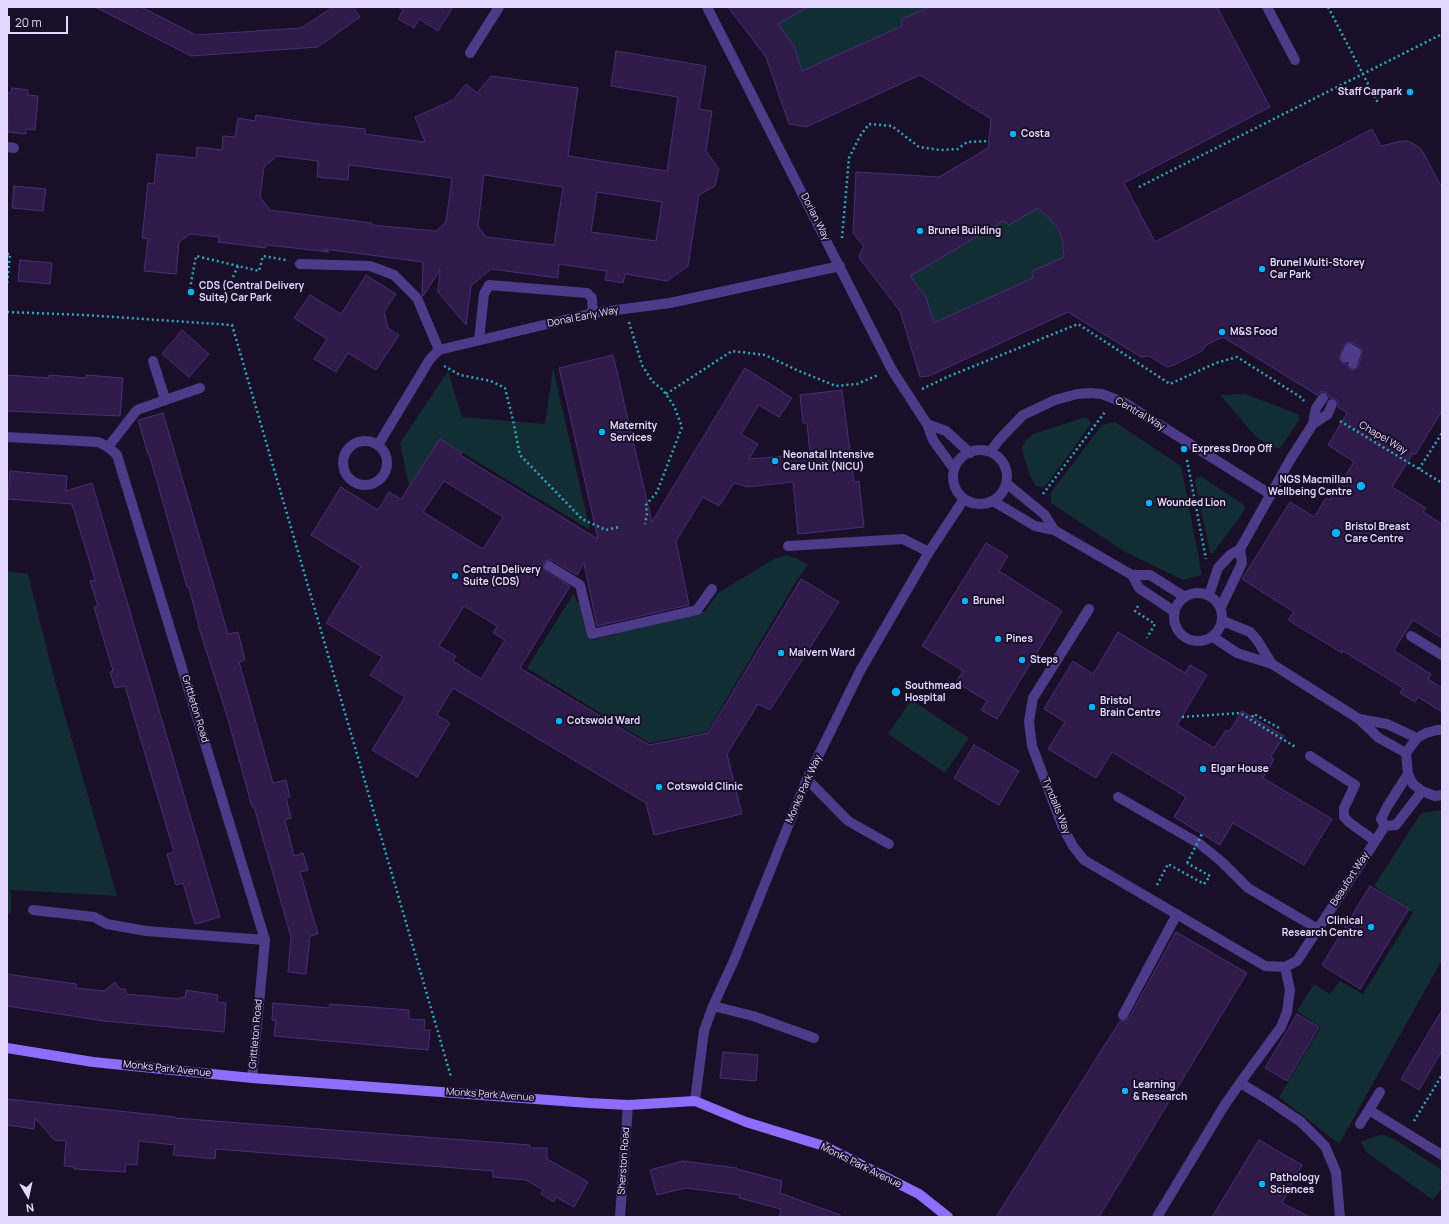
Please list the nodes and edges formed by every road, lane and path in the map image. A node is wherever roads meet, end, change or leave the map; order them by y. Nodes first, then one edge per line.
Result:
1 (499, 7) edge
2 (708, 7) edge
3 (1267, 7) edge
4 (1328, 7) edge
5 (1442, 34) edge
6 (470, 53) dead end
7 (1295, 60) dead end
8 (1363, 74) junction
9 (1378, 103) dead end
10 (989, 141) dead end
11 (1139, 187) dead end
12 (830, 247) junction
13 (7, 254) edge
14 (277, 258) dead end
15 (300, 264) dead end
16 (238, 266) junction
17 (840, 266) junction
18 (233, 277) dead end
19 (7, 285) edge
20 (188, 294) dead end
21 (626, 309) junction
22 (7, 312) edge
23 (593, 313) junction
24 (479, 340) junction
25 (439, 350) junction
26 (1344, 358) dead end
27 (430, 359) junction
28 (153, 360) dead end
29 (1353, 364) dead end
30 (892, 370) junction
31 (200, 388) dead end
32 (666, 394) junction
33 (908, 395) junction
34 (1302, 398) dead end
35 (1323, 398) dead end
36 (165, 399) junction
37 (1114, 399) junction
38 (1332, 404) dead end
39 (927, 424) junction
40 (1313, 424) junction
41 (1442, 433) edge
42 (7, 438) edge
43 (1181, 438) junction
44 (378, 445) junction
45 (108, 447) junction
46 (990, 452) junction
47 (970, 453) junction
48 (954, 469) junction
49 (1420, 469) junction
50 (1006, 483) junction
51 (1442, 483) edge
52 (1270, 494) junction
53 (964, 499) junction
54 (993, 501) junction
55 (1034, 506) junction
56 (645, 524) dead end
57 (619, 527) dead end
58 (1054, 530) junction
59 (788, 546) dead end
60 (1240, 549) junction
61 (929, 552) junction
62 (1207, 561) dead end
63 (549, 566) dead end
64 (1132, 575) junction
65 (712, 589) dead end
66 (1209, 595) junction
67 (1185, 597) junction
68 (1221, 607) junction
69 (1089, 609) dead end
70 (1135, 611) dead end
71 (1175, 612) junction
72 (1223, 621) junction
73 (1411, 636) dead end
74 (1213, 637) junction
75 (1147, 638) dead end
76 (1442, 655) edge
77 (1272, 664) junction
78 (1182, 717) dead end
79 (1252, 717) dead end
80 (1359, 719) junction
81 (1279, 728) dead end
82 (1442, 730) edge
83 (1417, 738) junction
84 (1282, 739) dead end
85 (1406, 753) junction
86 (1310, 756) dead end
87 (1408, 774) junction
88 (807, 779) junction
89 (1422, 791) junction
90 (1442, 795) edge
91 (1118, 797) dead end
92 (1385, 826) junction
93 (1202, 834) dead end
94 (1375, 841) junction
95 (889, 844) dead end
96 (1150, 898) junction
97 (33, 910) dead end
98 (1177, 914) junction
99 (1318, 929) junction
100 (265, 940) junction
101 (1285, 967) junction
102 (713, 1006) junction
103 (1123, 1015) dead end
104 (814, 1038) dead end
105 (7, 1048) edge
106 (1442, 1075) edge
107 (252, 1078) junction
108 (1240, 1083) junction
109 (1380, 1092) dead end
110 (456, 1093) junction
111 (695, 1101) junction
112 (628, 1104) junction
113 (1369, 1110) junction
114 (1360, 1124) dead end
115 (1406, 1133) junction
116 (1442, 1155) edge
117 (620, 1217) edge
118 (948, 1217) edge
119 (1157, 1217) edge
120 (1340, 1217) edge

1 - 6 street
2 - 12 street, Dorian Way
3 - 7 street
4 - 8 path
5 - 8 path
8 - 9 path
8 - 11 path
10 - 12 path
12 - 17 street, Dorian Way
13 - 19 path
14 - 16 path
15 - 25 street
16 - 18 path
16 - 20 path
17 - 21 street, Donal Early Way
17 - 30 street, Dorian Way
21 - 23 street, Donal Early Way
21 - 32 path
22 - 110 path
23 - 24 street, Donal Early Way
23 - 24 street
24 - 25 street, Donal Early Way
25 - 27 street
26 - 29 street
27 - 44 street
27 - 57 path
28 - 36 street
30 - 32 path
30 - 33 street, Dorian Way
31 - 36 street
32 - 56 path
33 - 34 path
33 - 39 street, Dorian Way
35 - 40 street
36 - 45 street
37 - 43 street, Central Way
37 - 46 street, Central Way
37 - 55 path
38 - 40 street
39 - 47 street
39 - 48 street, Dorian Way
40 - 49 path, Chapel Way
40 - 52 street
41 - 49 path
42 - 45 street
43 - 52 street, Central Way
43 - 62 path
44 - 44 street
45 - 100 street, Grittleton Road
46 - 47 street
46 - 50 street
47 - 48 street
48 - 53 street
49 - 51 path, Chapel Way
50 - 54 street
50 - 55 street
52 - 60 street
53 - 54 street
53 - 61 street, Monks Park Way
54 - 58 street
55 - 58 street
58 - 64 street
59 - 61 street
60 - 66 street
60 - 68 street
61 - 88 street, Monks Park Way
63 - 65 street
64 - 67 street
64 - 71 street
66 - 67 street
66 - 68 street
67 - 71 street
68 - 72 street
69 - 96 street, Tyndalls Way
70 - 75 path
71 - 74 street
72 - 74 street
72 - 77 street
73 - 76 street
74 - 77 street
77 - 80 street
78 - 84 path
79 - 81 path
80 - 83 street
80 - 85 street
82 - 83 street
83 - 85 street
85 - 87 street
86 - 94 street
87 - 89 street
87 - 92 street, Beaufort Way
88 - 95 street
88 - 102 street, Monks Park Way
89 - 90 street
89 - 92 street
91 - 99 street
92 - 94 street, Beaufort Way
93 - 96 path, bridge
94 - 99 street, Beaufort Way
96 - 98 street, Tyndalls Way
97 - 100 street
98 - 101 street, Tyndalls Way
98 - 103 street
99 - 101 street, Beaufort Way
100 - 107 street, Grittleton Road
101 - 108 street
102 - 104 street
102 - 111 street, Monks Park Way
105 - 107 street, Monks Park Avenue
106 - 115 path
107 - 110 street, Monks Park Avenue
108 - 119 street
108 - 120 street
109 - 113 street
110 - 112 street, Monks Park Avenue
111 - 112 street, Monks Park Avenue
111 - 118 street, Monks Park Avenue
112 - 117 street, Sherston Road
113 - 114 street
113 - 115 street
115 - 116 street

